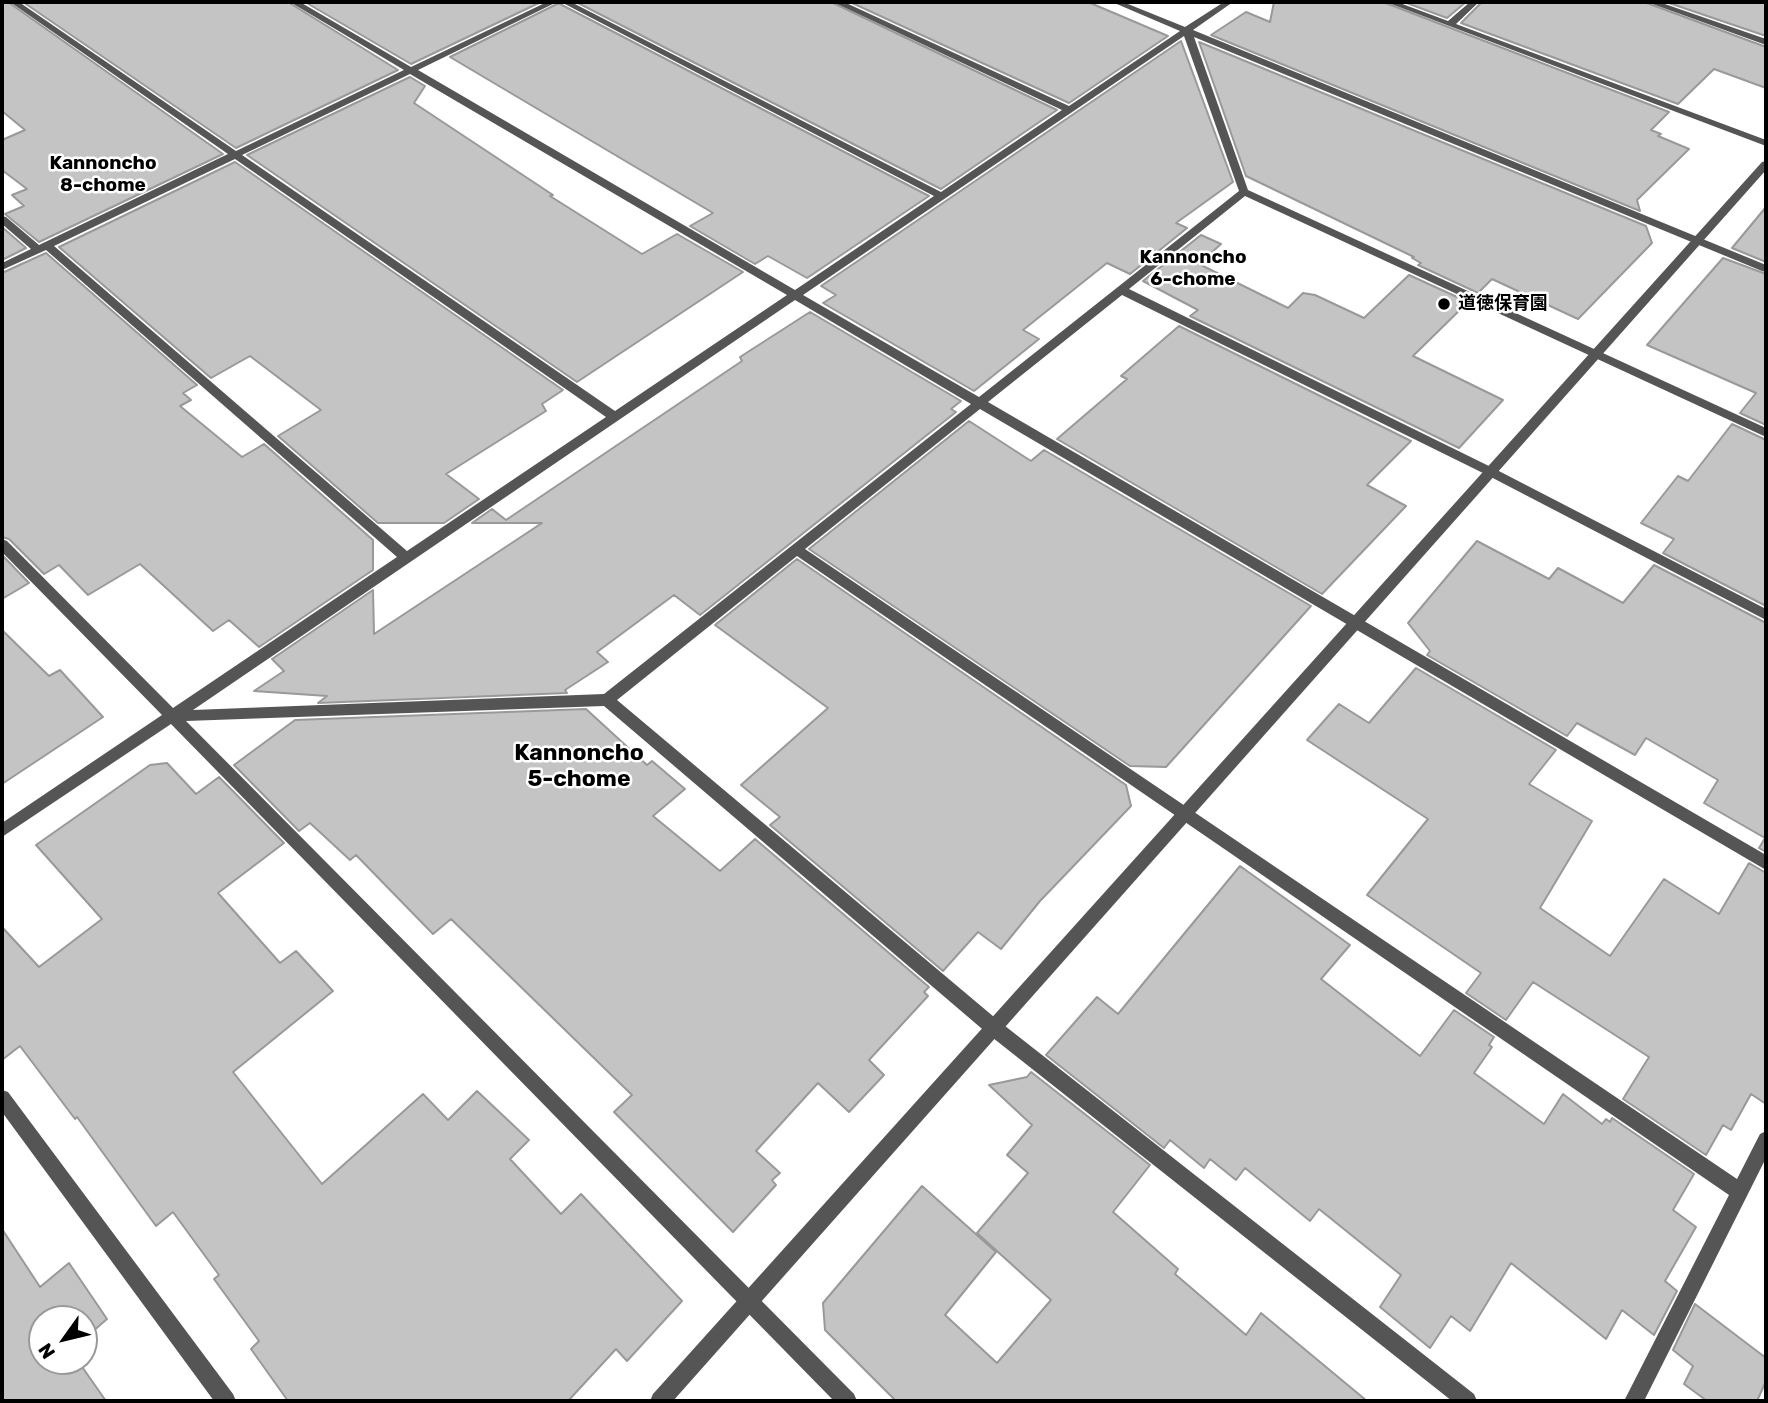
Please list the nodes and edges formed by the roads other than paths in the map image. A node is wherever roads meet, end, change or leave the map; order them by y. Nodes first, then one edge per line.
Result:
1 (14, 2) edge
2 (295, 2) edge
3 (552, 2) edge
4 (565, 2) edge
5 (837, 2) edge
6 (1116, 2) edge
7 (1229, 2) edge
8 (1390, 2) edge
9 (1475, 2) edge
10 (1651, 2) edge
11 (1450, 24) junction
12 (1186, 31) junction
13 (1766, 42) edge
14 (411, 70) junction
15 (1070, 110) junction
16 (1766, 143) edge
17 (235, 155) junction
18 (1766, 164) edge
19 (1244, 192) junction
20 (942, 196) junction
21 (2, 219) edge
22 (1697, 241) junction
23 (42, 247) junction
24 (2, 267) edge
25 (1766, 270) edge
26 (1122, 290) junction
27 (795, 295) junction
28 (1596, 354) junction
29 (980, 403) junction
30 (615, 417) junction
31 (1766, 433) edge
32 (1490, 472) junction
33 (2, 544) edge
34 (796, 549) junction
35 (407, 558) junction
36 (1766, 615) edge
37 (1355, 623) junction
38 (607, 700) junction
39 (172, 716) junction
40 (1185, 814) junction
41 (2, 831) edge
42 (1766, 863) edge
43 (994, 1028) junction
44 (2, 1098) edge
45 (1766, 1140) edge
46 (1740, 1192) junction
47 (749, 1302) junction
48 (226, 1401) edge
49 (660, 1401) edge
50 (847, 1401) edge
51 (1467, 1401) edge
52 (1633, 1401) edge

1 - 17 street
2 - 14 street
3 - 14 street
4 - 20 street
5 - 15 street
6 - 12 street
7 - 12 street
8 - 11 street
9 - 11 street
10 - 13 street
11 - 16 street
12 - 15 street
12 - 19 street
12 - 22 street
14 - 17 street
14 - 27 street
15 - 20 street
17 - 23 street
17 - 30 street
18 - 22 street
19 - 26 street
19 - 28 street
20 - 27 street
21 - 23 street
22 - 25 street
22 - 28 street
23 - 24 street
23 - 35 street
26 - 29 street
26 - 32 street
27 - 29 street
27 - 30 street
28 - 31 street
28 - 32 street
29 - 34 street
29 - 37 street
30 - 35 street
32 - 36 street
32 - 37 street
33 - 39 street
34 - 38 street
34 - 40 street
35 - 39 street
37 - 40 street
37 - 42 street
38 - 39 street
38 - 43 street
39 - 41 street
39 - 47 street
40 - 43 street
40 - 46 street
43 - 47 street
43 - 51 street
44 - 48 street
45 - 46 street
46 - 52 street
47 - 49 street
47 - 50 street

